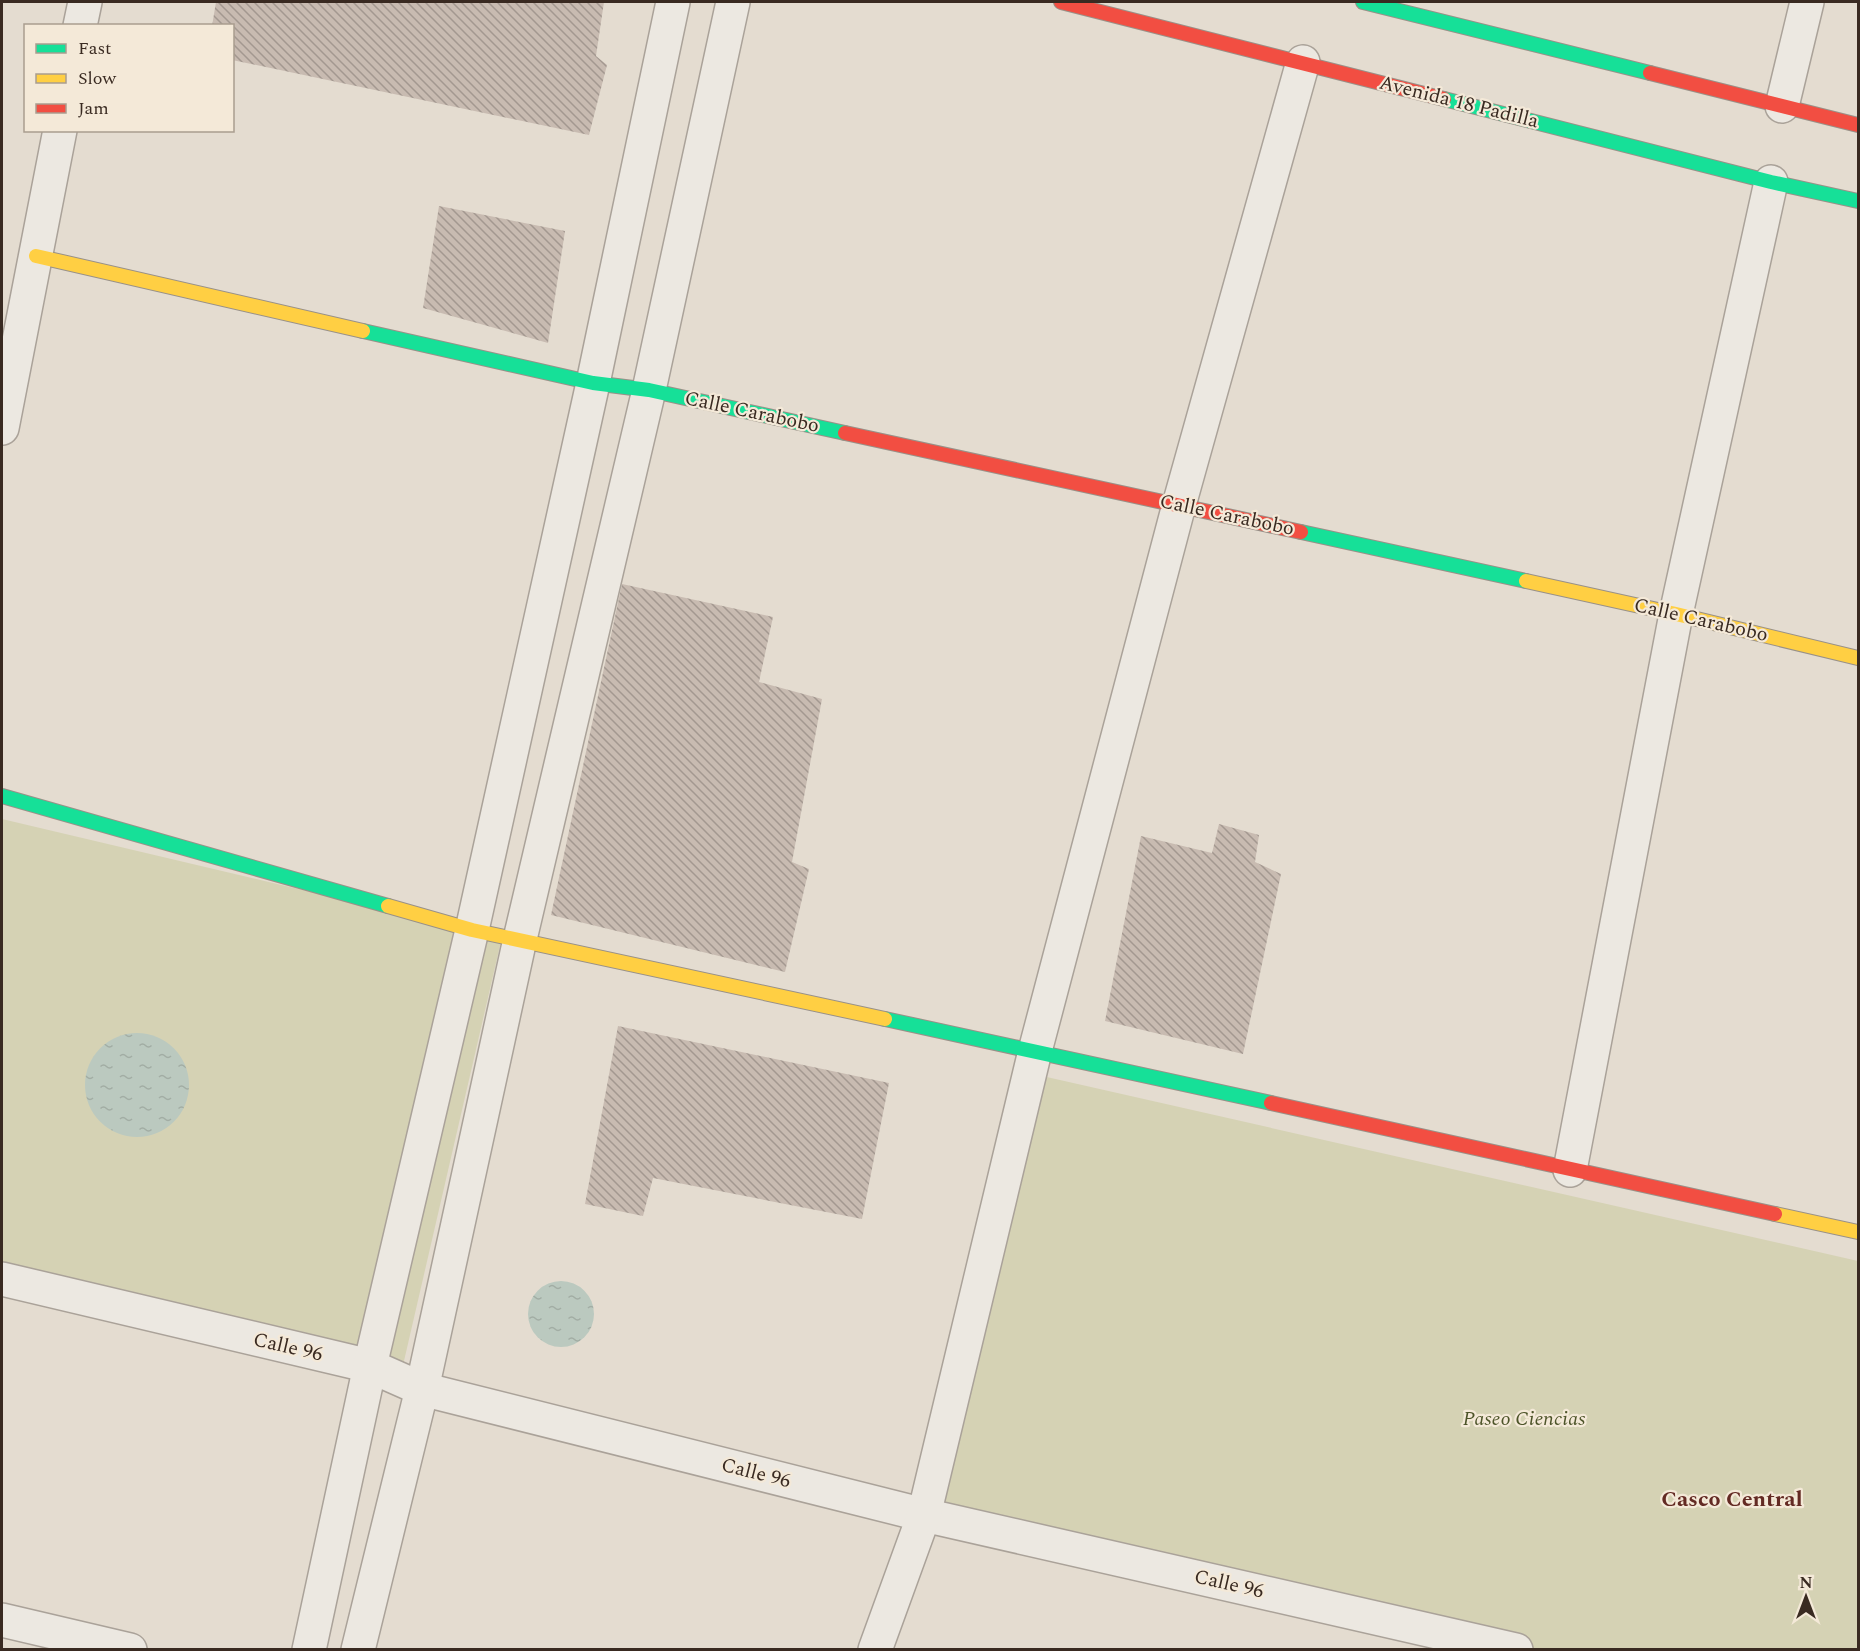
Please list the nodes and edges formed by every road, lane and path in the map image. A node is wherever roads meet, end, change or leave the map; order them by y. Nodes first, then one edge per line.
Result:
1 (85, 2) edge
2 (673, 2) edge
3 (733, 2) edge
4 (1061, 2) edge
5 (1363, 2) edge
6 (1387, 2) edge
7 (1807, 2) edge
8 (1406, 13) junction
9 (80, 24) edge
10 (1304, 62) junction
11 (1782, 106) junction
12 (1858, 125) edge
13 (60, 132) edge
14 (1771, 182) junction
15 (1858, 201) edge
16 (36, 256) junction
17 (593, 383) junction
18 (649, 390) junction
19 (2, 428) edge
20 (1179, 505) junction
21 (1676, 614) junction
22 (1858, 658) edge
23 (2, 796) edge
24 (472, 930) junction
25 (520, 939) junction
26 (1035, 1051) junction
27 (1570, 1170) junction
28 (1858, 1232) edge
29 (2, 1279) edge
30 (370, 1366) junction
31 (422, 1389) junction
32 (924, 1515) junction
33 (2, 1620) edge
34 (1452, 1642) edge
35 (130, 1650) edge
36 (309, 1650) edge
37 (358, 1650) edge
38 (875, 1650) edge
39 (1516, 1650) edge

1 - 9 street
2 - 17 street
3 - 18 street
4 - 10 street, Avenida 18 Padilla
5 - 8 street
6 - 8 street
7 - 11 street
8 - 11 street
10 - 14 street, Avenida 18 Padilla
10 - 20 street
11 - 12 street
13 - 16 street
14 - 15 street, Avenida 18 Padilla
14 - 21 street
16 - 17 street, Calle Carabobo
16 - 19 street
17 - 18 street, Calle Carabobo
17 - 24 street
18 - 20 street, Calle Carabobo
18 - 25 street
20 - 21 street, Calle Carabobo
20 - 26 street
21 - 22 street, Calle Carabobo
21 - 27 street
23 - 24 street
24 - 25 street
24 - 30 street
25 - 26 street
25 - 31 street
26 - 27 street
26 - 32 street
27 - 28 street
29 - 30 street, Calle 96
30 - 31 street, Calle 96
30 - 36 street
31 - 32 street, Calle 96
31 - 37 street
32 - 34 street, Calle 96
32 - 38 street
33 - 35 street
34 - 39 street, Calle 96

